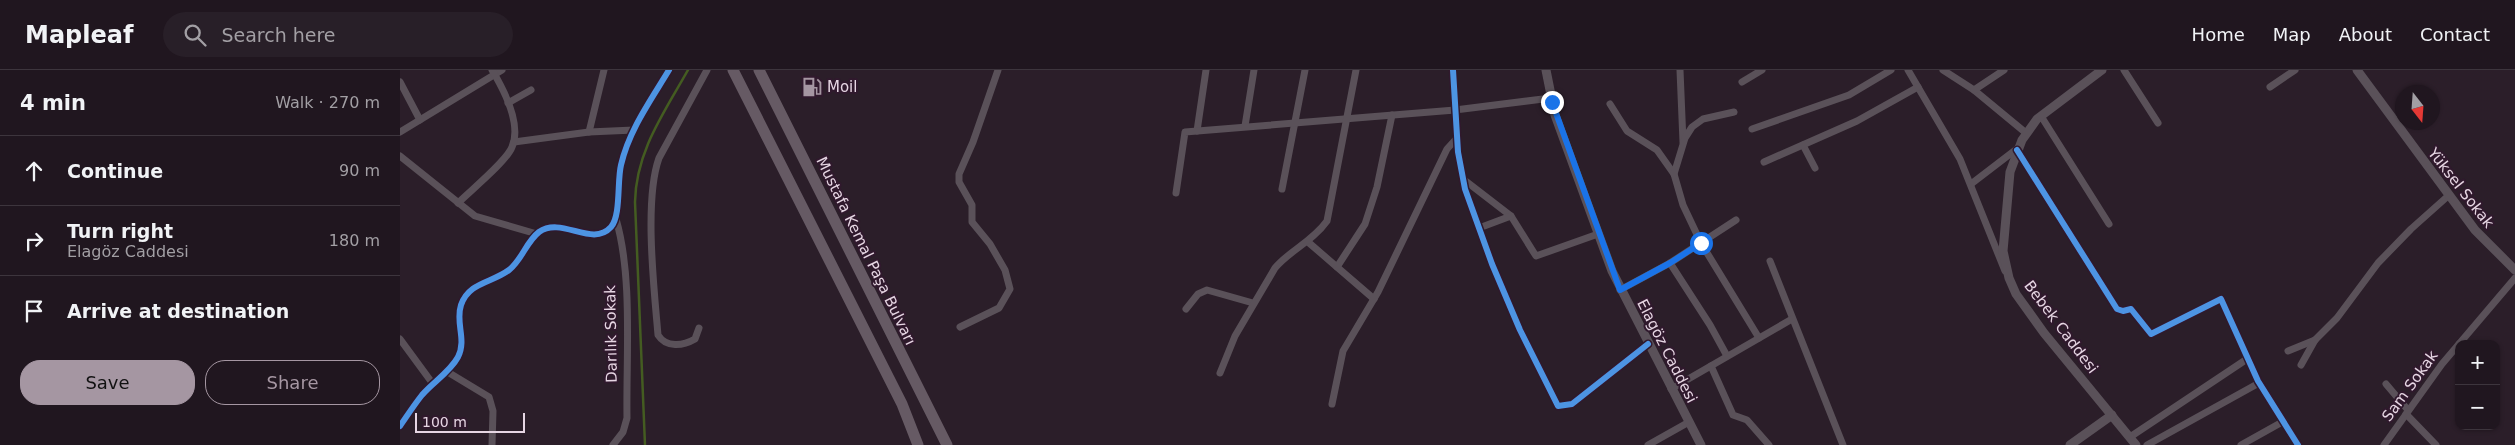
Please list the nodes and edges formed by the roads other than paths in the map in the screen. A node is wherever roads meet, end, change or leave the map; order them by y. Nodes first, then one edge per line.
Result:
1 (502, 70) edge
2 (604, 70) edge
3 (669, 70) edge
4 (707, 70) edge
5 (733, 70) edge
6 (759, 70) edge
7 (998, 70) edge
8 (1206, 70) edge
9 (1254, 70) edge
10 (1306, 70) edge
11 (1356, 70) edge
12 (1453, 70) edge
13 (1546, 70) edge
14 (1680, 70) edge
15 (1762, 70) edge
16 (1891, 70) edge
17 (1908, 70) edge
18 (1943, 70) edge
19 (2004, 70) edge
20 (2102, 70) edge
21 (2124, 70) edge
22 (2296, 70) edge
23 (2357, 70) edge
24 (494, 73) edge
25 (400, 82) edge
26 (1742, 82) dead end
27 (1918, 87) junction
28 (2270, 87) dead end
29 (531, 90) dead end
30 (1974, 90) junction
31 (1551, 98) junction
32 (508, 103) junction
33 (1610, 104) dead end
34 (1455, 110) junction
35 (1734, 112) dead end
36 (1392, 114) junction
37 (2041, 116) junction
38 (1348, 118) junction
39 (420, 120) junction
40 (1296, 122) junction
41 (2158, 123) dead end
42 (1245, 126) junction
43 (1752, 129) dead end
44 (634, 130) junction
45 (1197, 130) junction
46 (400, 132) edge
47 (589, 132) junction
48 (2026, 133) junction
49 (1457, 138) junction
50 (514, 142) junction
51 (1683, 144) junction
52 (1803, 145) junction
53 (2017, 149) junction
54 (400, 156) edge
55 (1764, 162) dead end
56 (1815, 168) dead end
57 (1674, 174) junction
58 (1463, 180) junction
59 (1971, 184) junction
60 (1282, 189) dead end
61 (1176, 193) dead end
62 (2448, 196) junction
63 (458, 203) junction
64 (1510, 216) junction
65 (616, 219) junction
66 (1736, 220) dead end
67 (2109, 224) dead end
68 (1479, 228) junction
69 (537, 234) junction
70 (1598, 234) junction
71 (1308, 242) junction
72 (1701, 243) junction
73 (1770, 261) dead end
74 (1670, 263) junction
75 (1337, 266) junction
76 (2515, 270) edge
77 (2009, 278) junction
78 (2515, 278) edge
79 (1620, 290) junction
80 (1374, 299) junction
81 (1253, 303) junction
82 (1186, 309) dead end
83 (1792, 319) junction
84 (699, 328) dead end
85 (960, 328) dead end
86 (1759, 338) junction
87 (400, 339) edge
88 (2315, 340) junction
89 (2462, 340) edge
90 (1648, 344) junction
91 (2455, 349) edge
92 (2288, 351) dead end
93 (1727, 356) junction
94 (2247, 359) junction
95 (2301, 365) dead end
96 (1711, 366) junction
97 (446, 371) junction
98 (1220, 373) dead end
99 (2259, 383) junction
100 (433, 384) junction
101 (2386, 384) dead end
102 (1671, 388) junction
103 (1332, 404) dead end
104 (2407, 412) junction
105 (2112, 415) junction
106 (2284, 421) junction
107 (401, 422) edge
108 (909, 422) junction
109 (1689, 422) junction
110 (2130, 437) junction
111 (492, 445) edge
112 (613, 445) edge
113 (911, 445) edge
114 (918, 445) edge
115 (947, 445) edge
116 (1648, 445) edge
117 (1701, 445) edge
118 (1768, 445) edge
119 (1843, 445) edge
120 (2070, 445) edge
121 (2136, 445) edge
122 (2147, 445) edge
123 (2241, 445) edge
124 (2298, 445) edge
125 (2384, 445) edge
126 (2436, 445) edge

1 - 24 street
2 - 47 street
3 - 44 street, Darılık Sokak
4 - 84 street
5 - 108 main road
6 - 115 main road, Mustafa Kemal Paşa Bulvarı
7 - 85 street
8 - 45 street
9 - 42 street
10 - 40 street
11 - 38 street
12 - 34 street
13 - 31 street, Elagöz Caddesi
14 - 51 street
15 - 26 street
16 - 43 street
17 - 27 street
18 - 30 street
19 - 30 street
20 - 37 street, Bebek Caddesi
21 - 41 street
22 - 28 street
23 - 62 street, Yüksel Sokak
24 - 32 street
24 - 39 street
25 - 39 street
27 - 52 street
27 - 59 street
29 - 32 street
30 - 48 street
31 - 34 street
31 - 70 street, Elagöz Caddesi
32 - 50 street
33 - 57 street
34 - 36 street
34 - 49 street
35 - 51 street
36 - 38 street
36 - 75 street
37 - 48 street, Bebek Caddesi
37 - 67 street
38 - 40 street
38 - 71 street
39 - 46 street
40 - 42 street
40 - 60 street
42 - 45 street
44 - 47 street
44 - 65 street, Darılık Sokak
45 - 61 street
47 - 50 street
48 - 53 street, Bebek Caddesi
49 - 58 street
49 - 80 street
50 - 63 street
51 - 57 street
52 - 55 street
52 - 56 street
53 - 59 street
53 - 77 street, Bebek Caddesi
53 - 94 street
54 - 63 street
57 - 72 street
58 - 64 street
58 - 68 street
59 - 77 street
62 - 76 street, Yüksel Sokak
62 - 88 street
63 - 69 street
64 - 68 street
64 - 70 street
65 - 69 street
65 - 112 street, Darılık Sokak
66 - 72 street
68 - 90 street
69 - 97 street
70 - 79 street, Elagöz Caddesi
71 - 75 street
71 - 81 street
72 - 74 street
72 - 86 street
73 - 83 street
74 - 79 street
74 - 93 street
75 - 80 street
77 - 105 street, Bebek Caddesi
78 - 89 street, Sam Sokak
79 - 90 street, Elagöz Caddesi
80 - 103 street
81 - 82 street
81 - 98 street
83 - 86 street
83 - 119 street
86 - 93 street
87 - 100 street
88 - 92 street
88 - 95 street
90 - 102 street, Elagöz Caddesi
91 - 104 street, Sam Sokak
93 - 96 street
94 - 99 street
94 - 110 street
96 - 102 street
96 - 118 street
97 - 100 street
97 - 111 street
99 - 106 street
99 - 122 street
100 - 107 street
101 - 104 street
102 - 109 street, Elagöz Caddesi
104 - 125 street, Sam Sokak
104 - 126 street
105 - 110 street, Bebek Caddesi
105 - 120 street
106 - 123 street
106 - 124 street
108 - 113 main road
108 - 114 main road
109 - 116 street
109 - 117 street, Elagöz Caddesi
110 - 121 street, Bebek Caddesi

